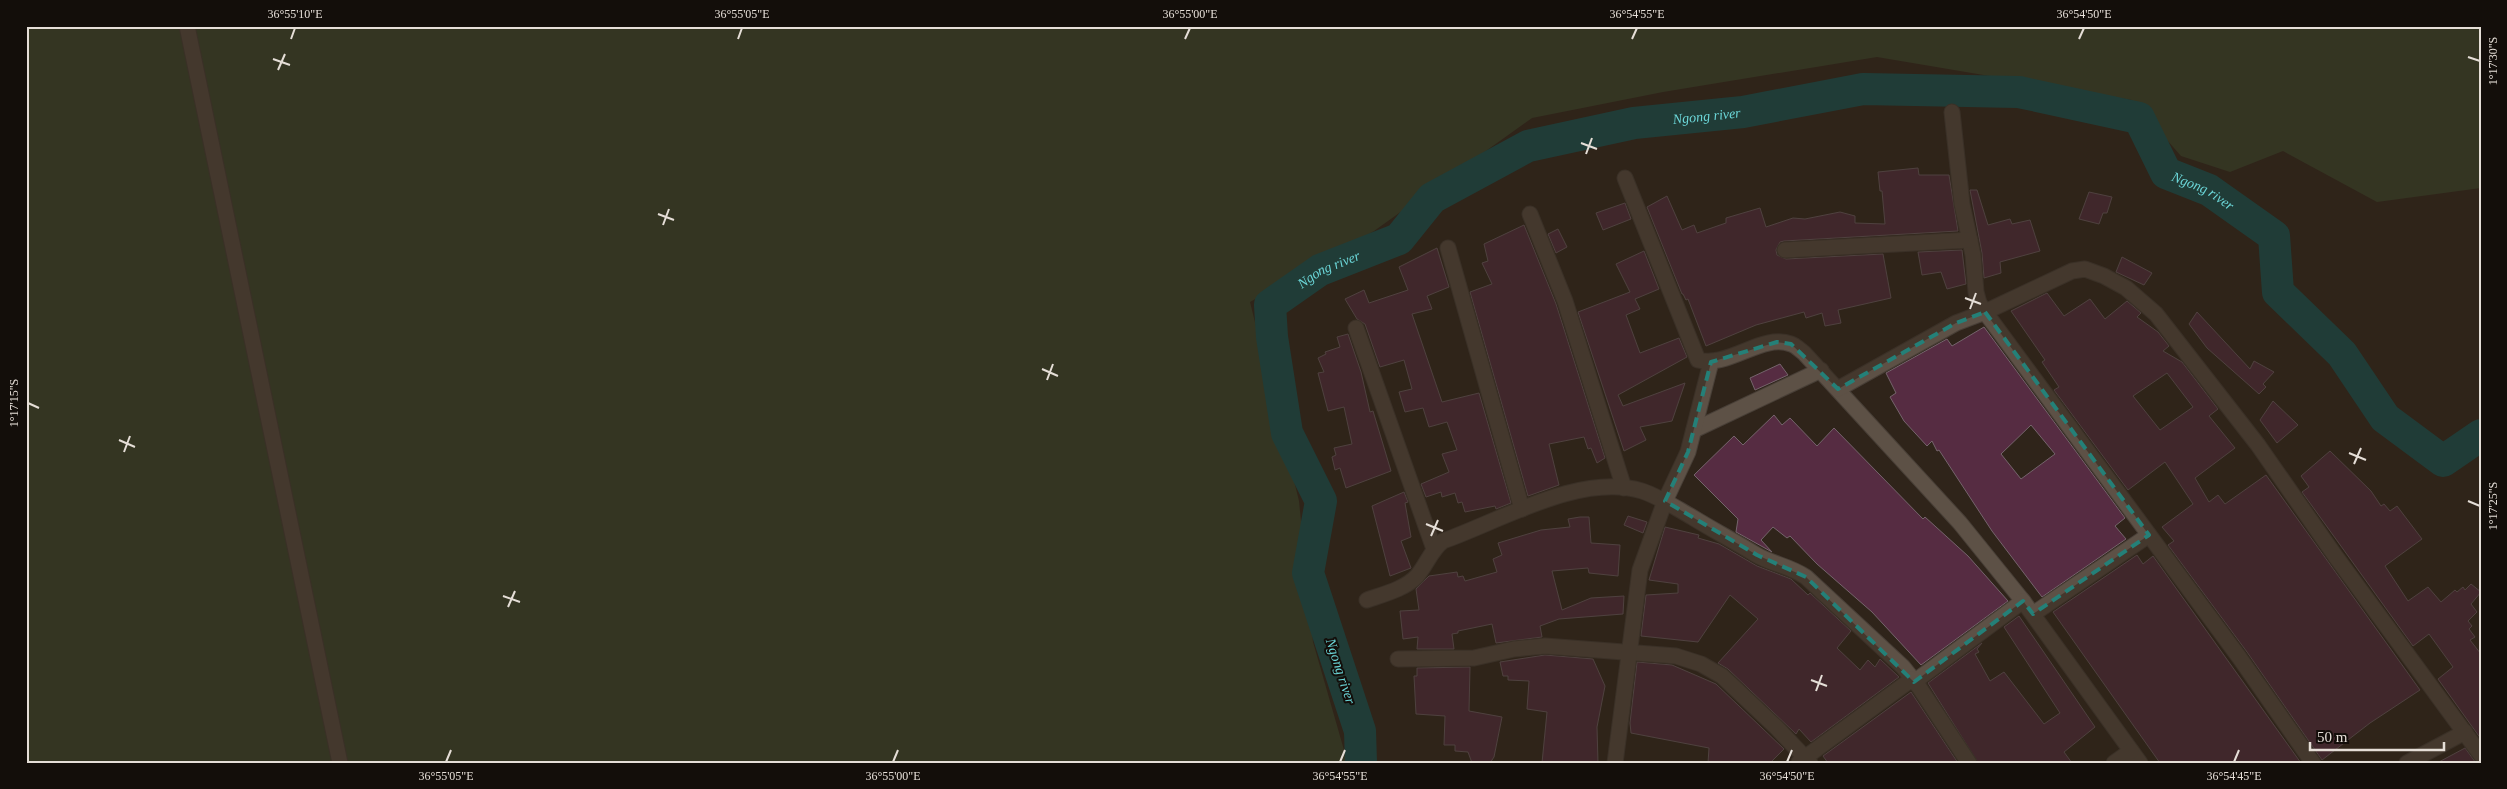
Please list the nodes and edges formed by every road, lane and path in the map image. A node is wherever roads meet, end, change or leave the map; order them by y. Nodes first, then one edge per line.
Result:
1 (187, 26) edge
2 (1952, 112) dead end
3 (1626, 178) dead end
4 (1530, 214) dead end
5 (1970, 240) junction
6 (1448, 248) dead end
7 (1785, 250) dead end
8 (1985, 312) junction
9 (1356, 328) dead end
10 (1710, 362) junction
11 (1821, 370) junction
12 (1838, 389) junction
13 (1694, 430) junction
14 (1624, 488) junction
15 (1665, 501) junction
16 (1522, 509) junction
17 (2149, 535) junction
18 (1434, 549) junction
19 (1367, 600) dead end
20 (2023, 601) junction
21 (2033, 614) junction
22 (1630, 652) junction
23 (1398, 658) dead end
24 (1913, 680) junction
25 (2465, 732) junction
26 (2481, 755) edge
27 (2135, 757) edge
28 (1804, 761) edge
29 (340, 763) edge
30 (1615, 763) edge
31 (1969, 763) edge
32 (2114, 763) edge
33 (2313, 763) edge
34 (2407, 763) edge

1 - 29 street
2 - 5 street
3 - 10 street
4 - 14 street
5 - 7 street
5 - 8 street
6 - 16 street
8 - 12 street
8 - 17 street
8 - 25 street
9 - 18 street
10 - 11 street
10 - 13 street
11 - 12 street
11 - 13 street
12 - 20 street
13 - 15 street
14 - 15 street
14 - 16 street
15 - 22 street
15 - 24 street
16 - 18 street
17 - 21 street
17 - 33 street
18 - 19 street
20 - 21 street
20 - 24 street
21 - 27 street
22 - 23 street
22 - 28 street
22 - 30 street
24 - 28 street
24 - 31 street
25 - 26 street
25 - 34 street
27 - 32 street

